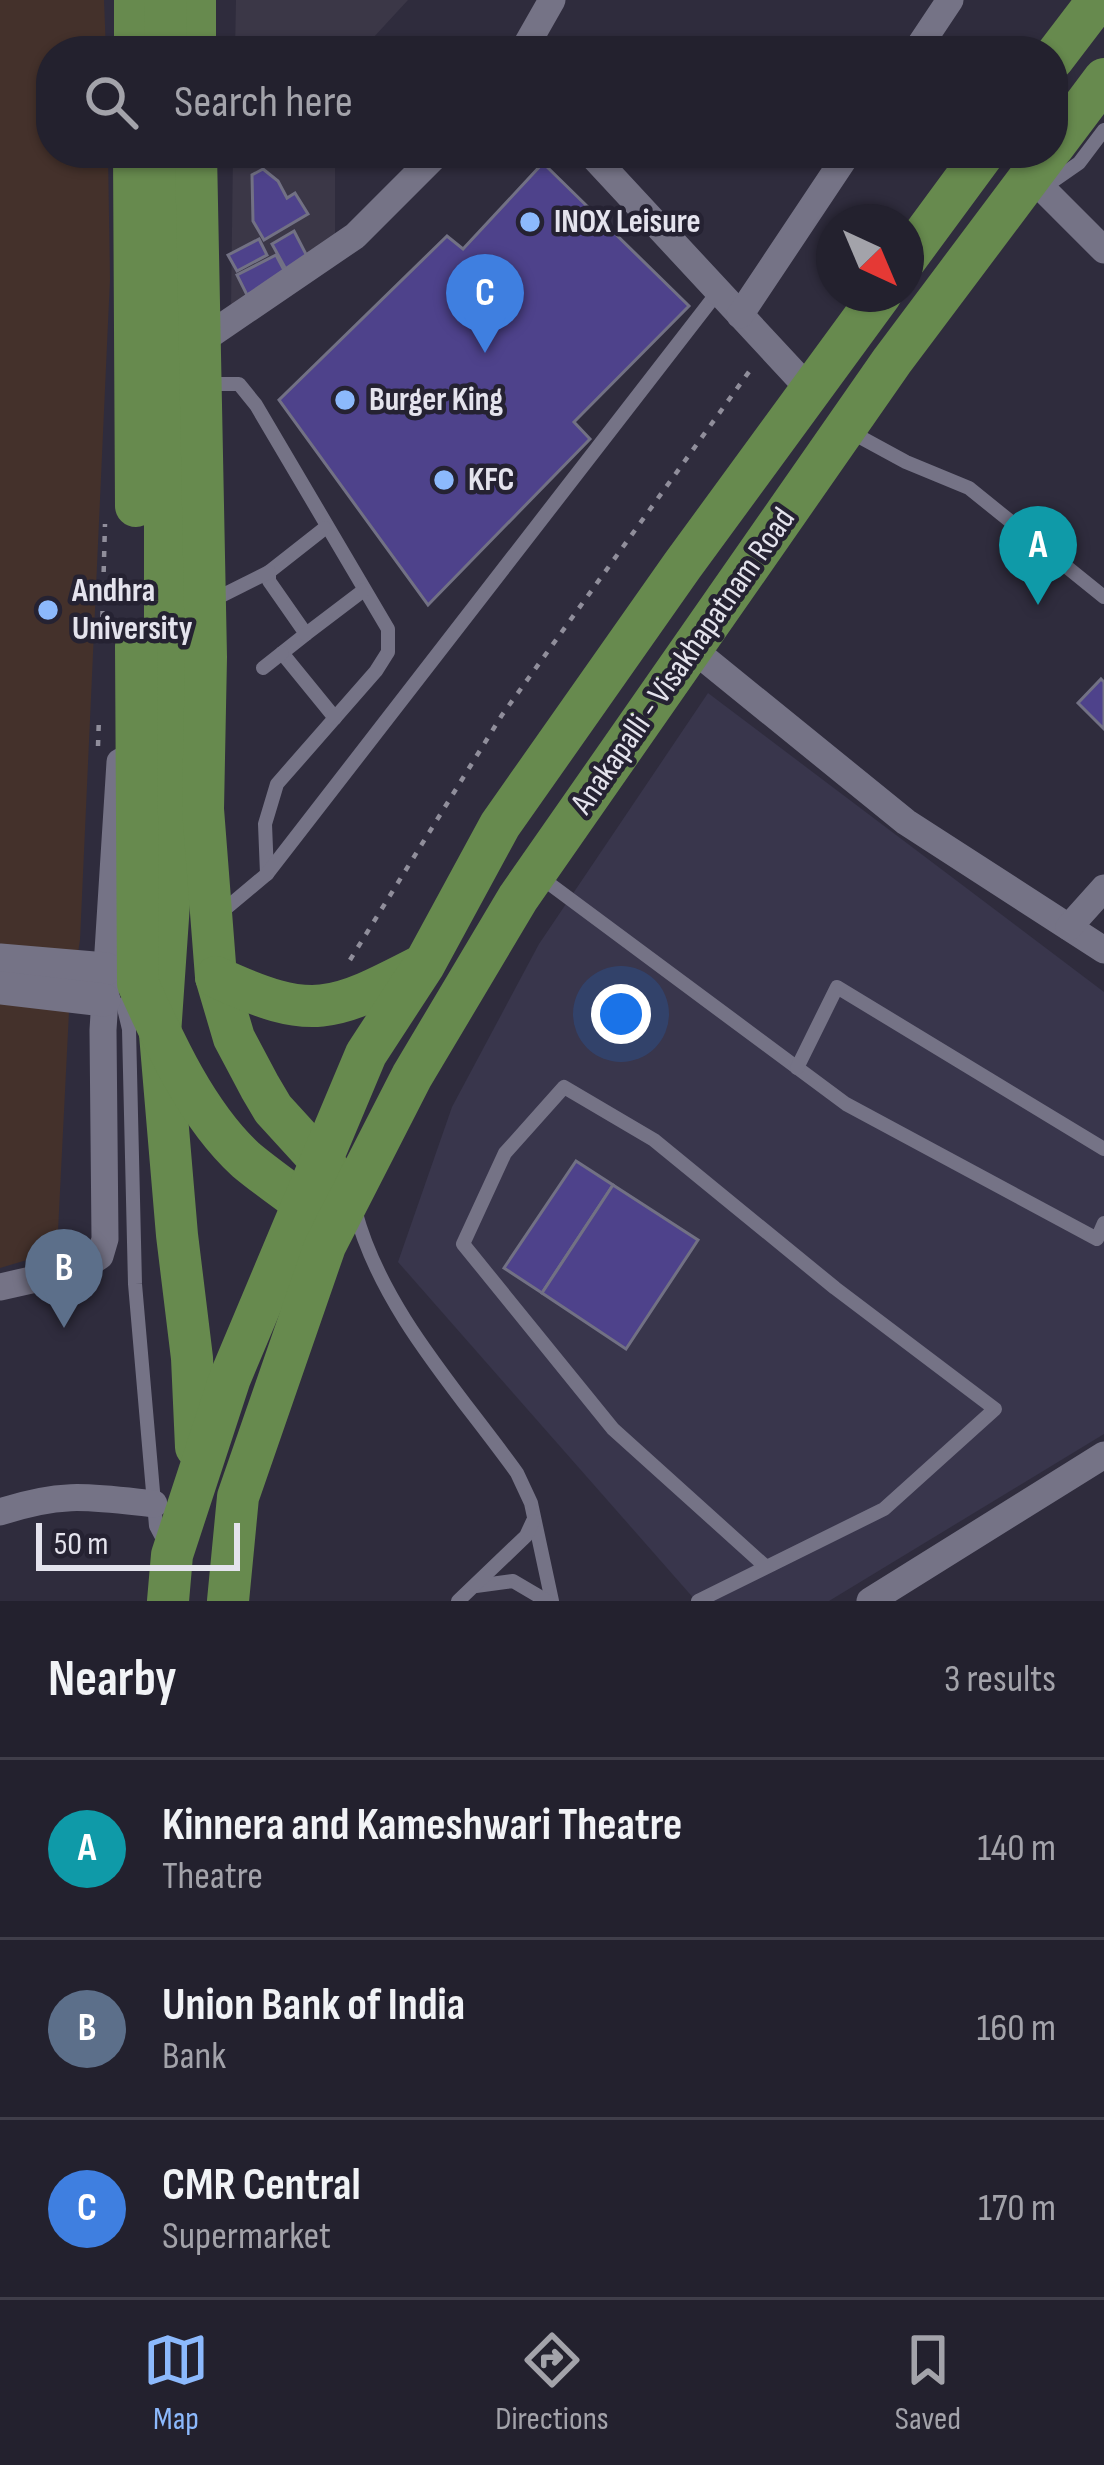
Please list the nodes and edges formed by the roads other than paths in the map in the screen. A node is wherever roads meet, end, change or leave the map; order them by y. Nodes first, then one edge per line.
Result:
1 (135, 0) edge
2 (166, 0) edge
3 (195, 0) edge
4 (552, 0) edge
5 (950, 0) edge
6 (1098, 0) edge
7 (135, 36) edge
8 (165, 36) edge
9 (195, 36) edge
10 (532, 36) edge
11 (926, 36) edge
12 (1068, 39) edge
13 (1104, 79) edge
14 (1104, 130) edge
15 (1068, 133) edge
16 (1068, 163) edge
17 (134, 168) edge
18 (165, 168) edge
19 (196, 168) edge
20 (423, 168) edge
21 (604, 168) edge
22 (838, 168) edge
23 (973, 168) edge
24 (1044, 168) edge
25 (1051, 168) edge
26 (924, 235) edge
27 (1104, 250) edge
28 (717, 293) junction
29 (867, 312) edge
30 (740, 315) junction
31 (199, 364) junction
32 (810, 391) junction
33 (844, 428) junction
34 (325, 527) junction
35 (269, 572) junction
36 (364, 590) junction
37 (1104, 597) edge
38 (205, 604) junction
39 (306, 634) junction
40 (694, 650) junction
41 (282, 653) junction
42 (263, 668) dead end
43 (335, 718) junction
44 (136, 725) junction
45 (535, 873) junction
46 (267, 874) junction
47 (1104, 888) edge
48 (212, 920) junction
49 (1069, 927) junction
50 (1104, 950) edge
51 (0, 960) edge
52 (424, 965) junction
53 (216, 977) junction
54 (0, 988) edge
55 (111, 991) junction
56 (160, 1034) junction
57 (797, 1068) junction
58 (1104, 1149) edge
59 (335, 1207) junction
60 (1104, 1223) edge
61 (1100, 1243) edge
62 (0, 1287) edge
63 (1104, 1455) edge
64 (197, 1472) junction
65 (154, 1504) junction
66 (0, 1512) edge
67 (532, 1521) junction
68 (172, 1555) junction
69 (764, 1565) junction
70 (476, 1586) junction
71 (168, 1601) edge
72 (228, 1601) edge
73 (458, 1601) edge
74 (549, 1601) edge
75 (698, 1601) edge
76 (870, 1601) edge

1 - 7 main road
2 - 8 main road
3 - 9 main road
4 - 10 street
5 - 11 street
6 - 12 main road
13 - 15 main road, Anakapalli - Visakhapatnam Road
14 - 16 lane
17 - 44 main road
18 - 56 main road
19 - 31 main road
20 - 31 street
21 - 28 street
22 - 30 street
23 - 26 main road
24 - 33 main road, Anakapalli - Visakhapatnam Road
25 - 27 street
28 - 30 street
28 - 46 lane
29 - 32 main road, Anakapalli - Visakhapatnam Road
30 - 32 street
31 - 34 lane
31 - 38 main road
32 - 52 main road, Anakapalli - Visakhapatnam Road
33 - 37 lane
33 - 40 main road, Anakapalli - Visakhapatnam Road
34 - 35 lane
34 - 36 lane
35 - 38 lane
35 - 39 lane
36 - 39 lane
36 - 43 lane
38 - 48 main road
39 - 41 lane
40 - 45 main road, Anakapalli - Visakhapatnam Road
40 - 49 street
41 - 42 lane
41 - 43 lane
43 - 46 lane
44 - 55 street
44 - 56 main road
45 - 57 lane
45 - 59 main road, Anakapalli - Visakhapatnam Road
46 - 48 lane
47 - 49 street
48 - 53 main road
49 - 50 street
51 - 55 street
52 - 53 main road
52 - 59 main road, Anakapalli - Visakhapatnam Road
53 - 59 main road
54 - 55 street
55 - 56 lane
55 - 62 street
55 - 65 lane
56 - 59 main road
56 - 64 main road
57 - 58 lane
57 - 61 lane
59 - 64 main road
59 - 67 lane
59 - 72 main road
60 - 61 lane
63 - 76 street
64 - 68 main road
65 - 66 street
65 - 68 lane
67 - 70 lane
67 - 74 lane
68 - 71 main road
69 - 69 lane
69 - 75 lane
70 - 73 lane
70 - 74 lane

